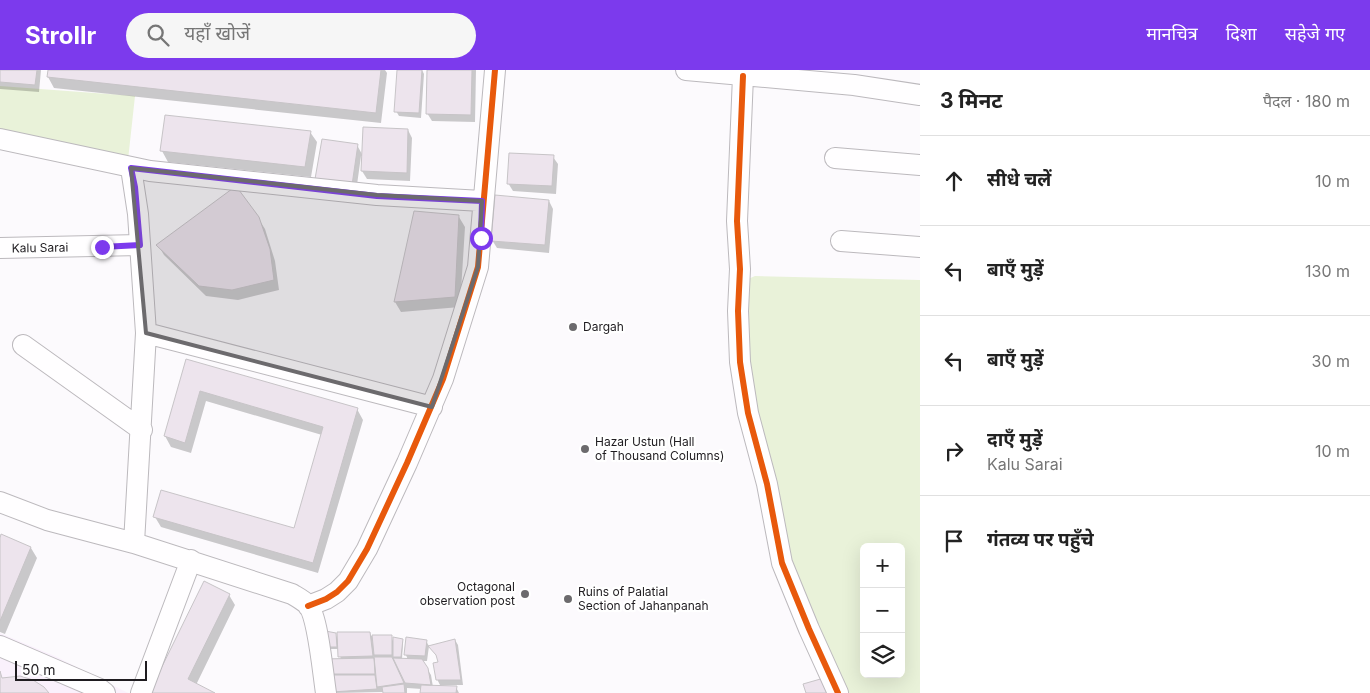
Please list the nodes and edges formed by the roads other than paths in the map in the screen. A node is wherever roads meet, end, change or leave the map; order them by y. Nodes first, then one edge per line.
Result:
1 (495, 70) edge
2 (686, 70) edge
3 (743, 76) junction
4 (854, 77) edge
5 (920, 95) edge
6 (0, 139) edge
7 (835, 158) dead end
8 (920, 165) edge
9 (131, 168) junction
10 (482, 201) junction
11 (841, 241) dead end
12 (140, 245) junction
13 (920, 247) edge
14 (0, 248) edge
15 (146, 333) junction
16 (23, 345) dead end
17 (432, 407) junction
18 (142, 430) junction
19 (0, 502) edge
20 (134, 543) junction
21 (191, 560) junction
22 (308, 606) junction
23 (0, 646) edge
24 (105, 693) edge
25 (141, 693) edge
26 (326, 693) edge
27 (838, 693) edge

1 - 10 street
2 - 3 street
3 - 4 street
3 - 27 street
4 - 5 street
6 - 9 street
7 - 8 street
9 - 10 street
9 - 12 street
10 - 17 street
11 - 13 street
12 - 14 street, Kalu Sarai
12 - 15 street
15 - 17 street
15 - 18 street
16 - 18 street
17 - 22 street
18 - 20 street
19 - 20 street
20 - 21 street
21 - 22 street
21 - 25 street
22 - 26 street
23 - 24 street

